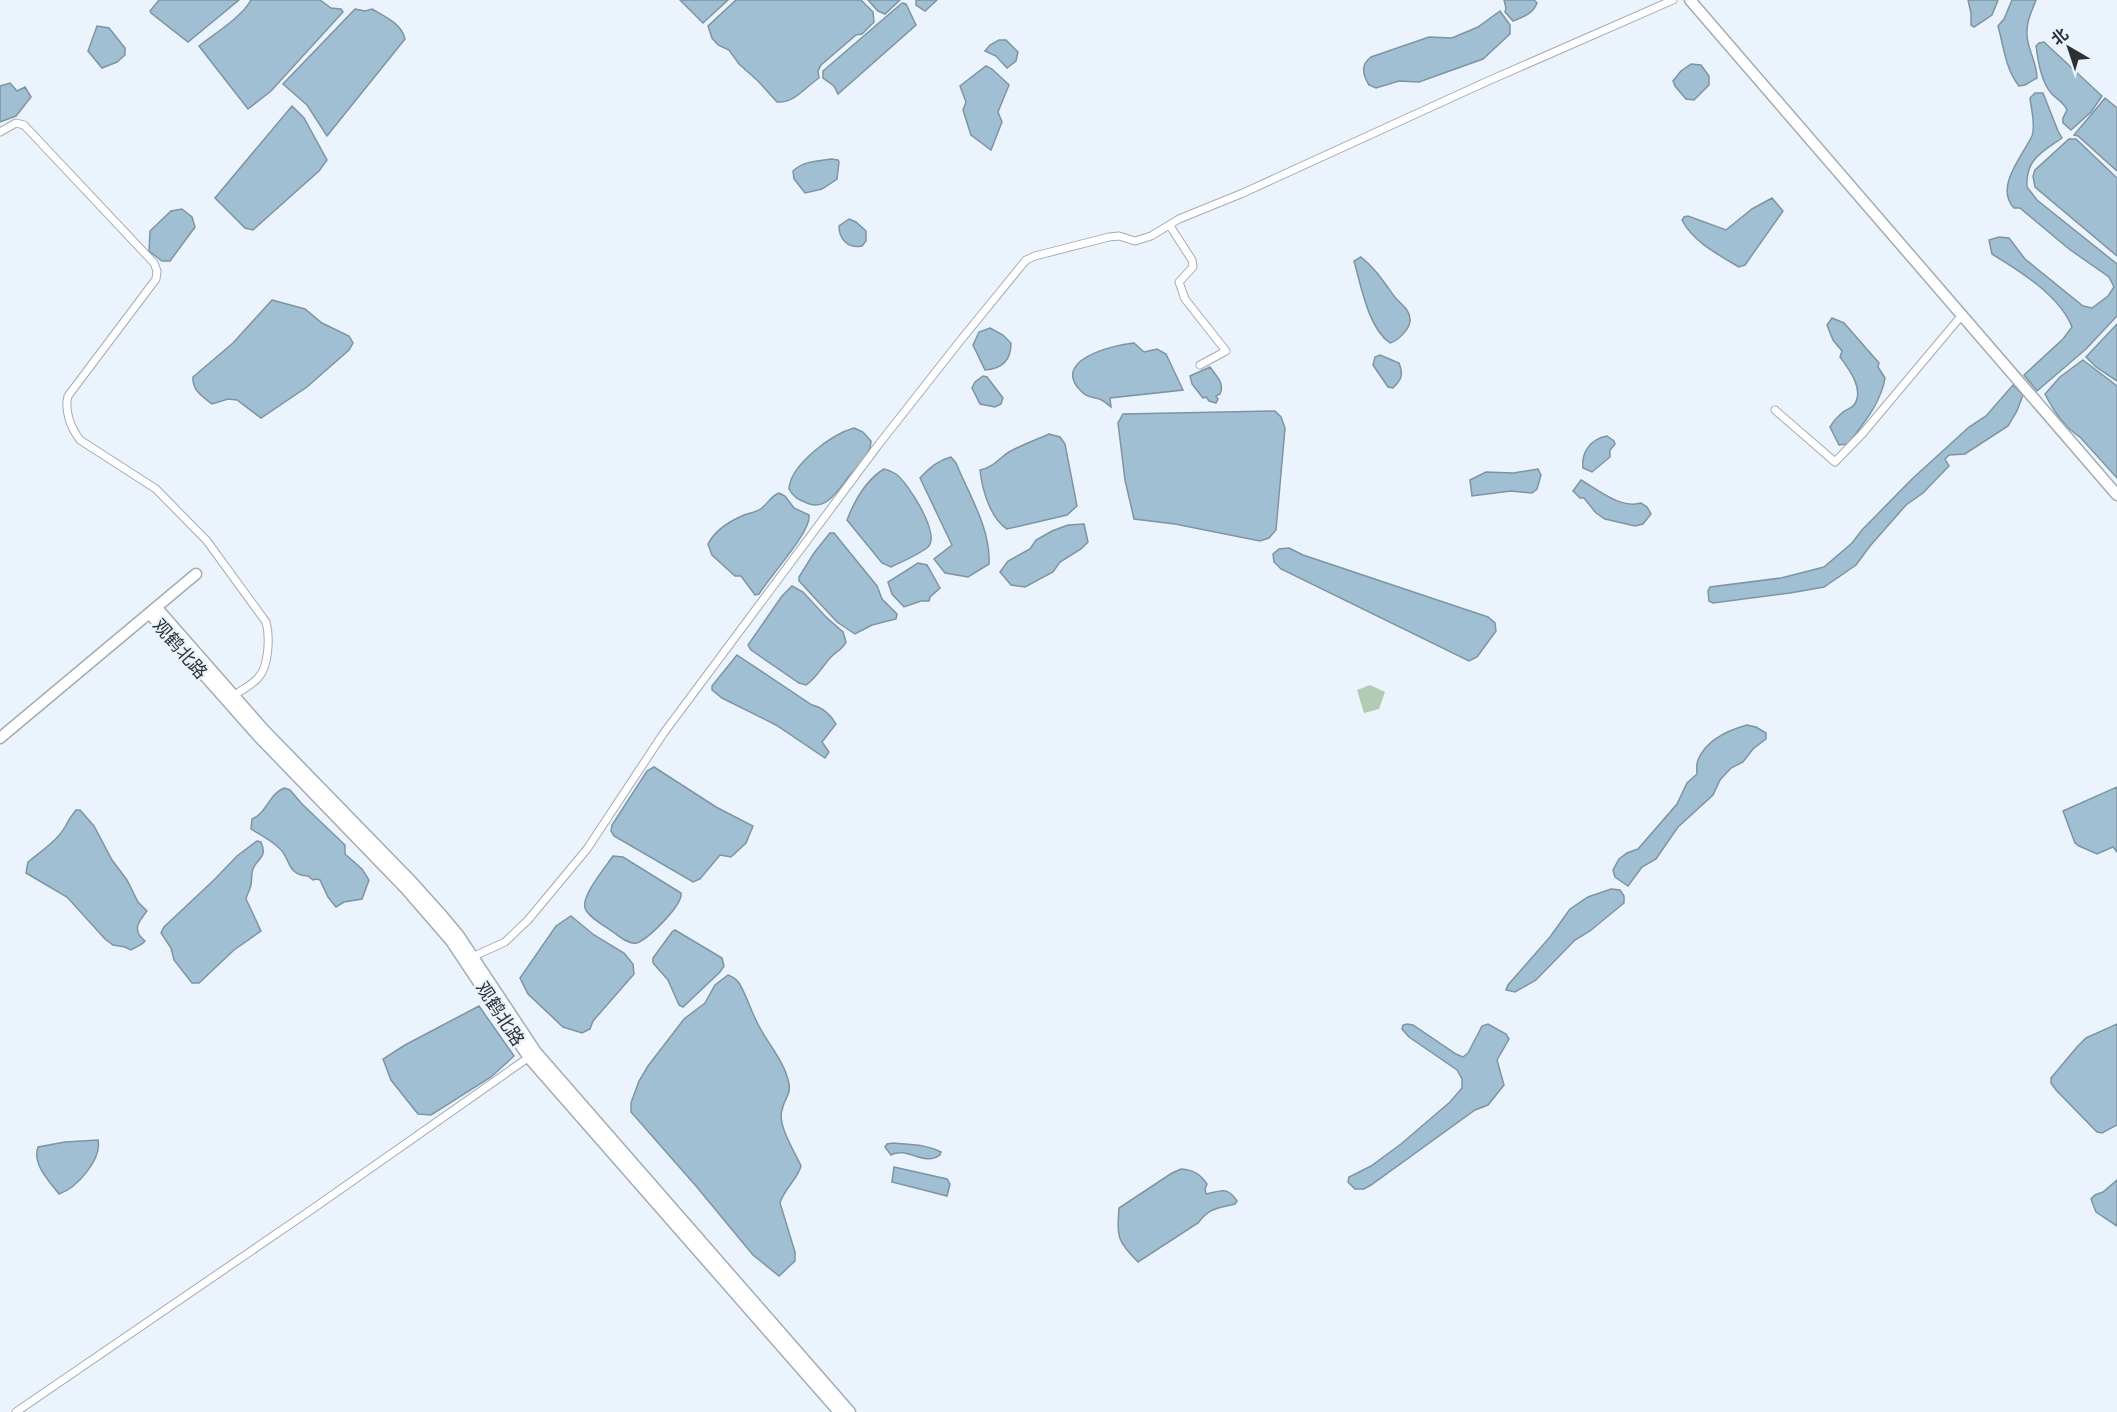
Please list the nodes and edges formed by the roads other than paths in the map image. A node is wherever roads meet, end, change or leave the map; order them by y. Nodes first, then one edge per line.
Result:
1 (1673, 0) edge
2 (1690, 0) edge
3 (0, 132) edge
4 (1170, 226) junction
5 (1962, 315) junction
6 (1200, 364) dead end
7 (1775, 410) dead end
8 (2117, 495) edge
9 (196, 574) dead end
10 (230, 698) junction
11 (0, 738) edge
12 (469, 958) junction
13 (532, 1055) junction
14 (16, 1412) edge
15 (839, 1412) edge
16 (850, 1412) edge

1 - 4 street
2 - 5 street
3 - 10 street
4 - 6 street
4 - 12 street
5 - 7 street
5 - 8 street
9 - 11 street
10 - 10 street, 观鹤北路
10 - 12 street, 观鹤北路
12 - 13 street, 观鹤北路
13 - 14 street
13 - 15 street, 观鹤北路
13 - 16 street, 观鹤北路

